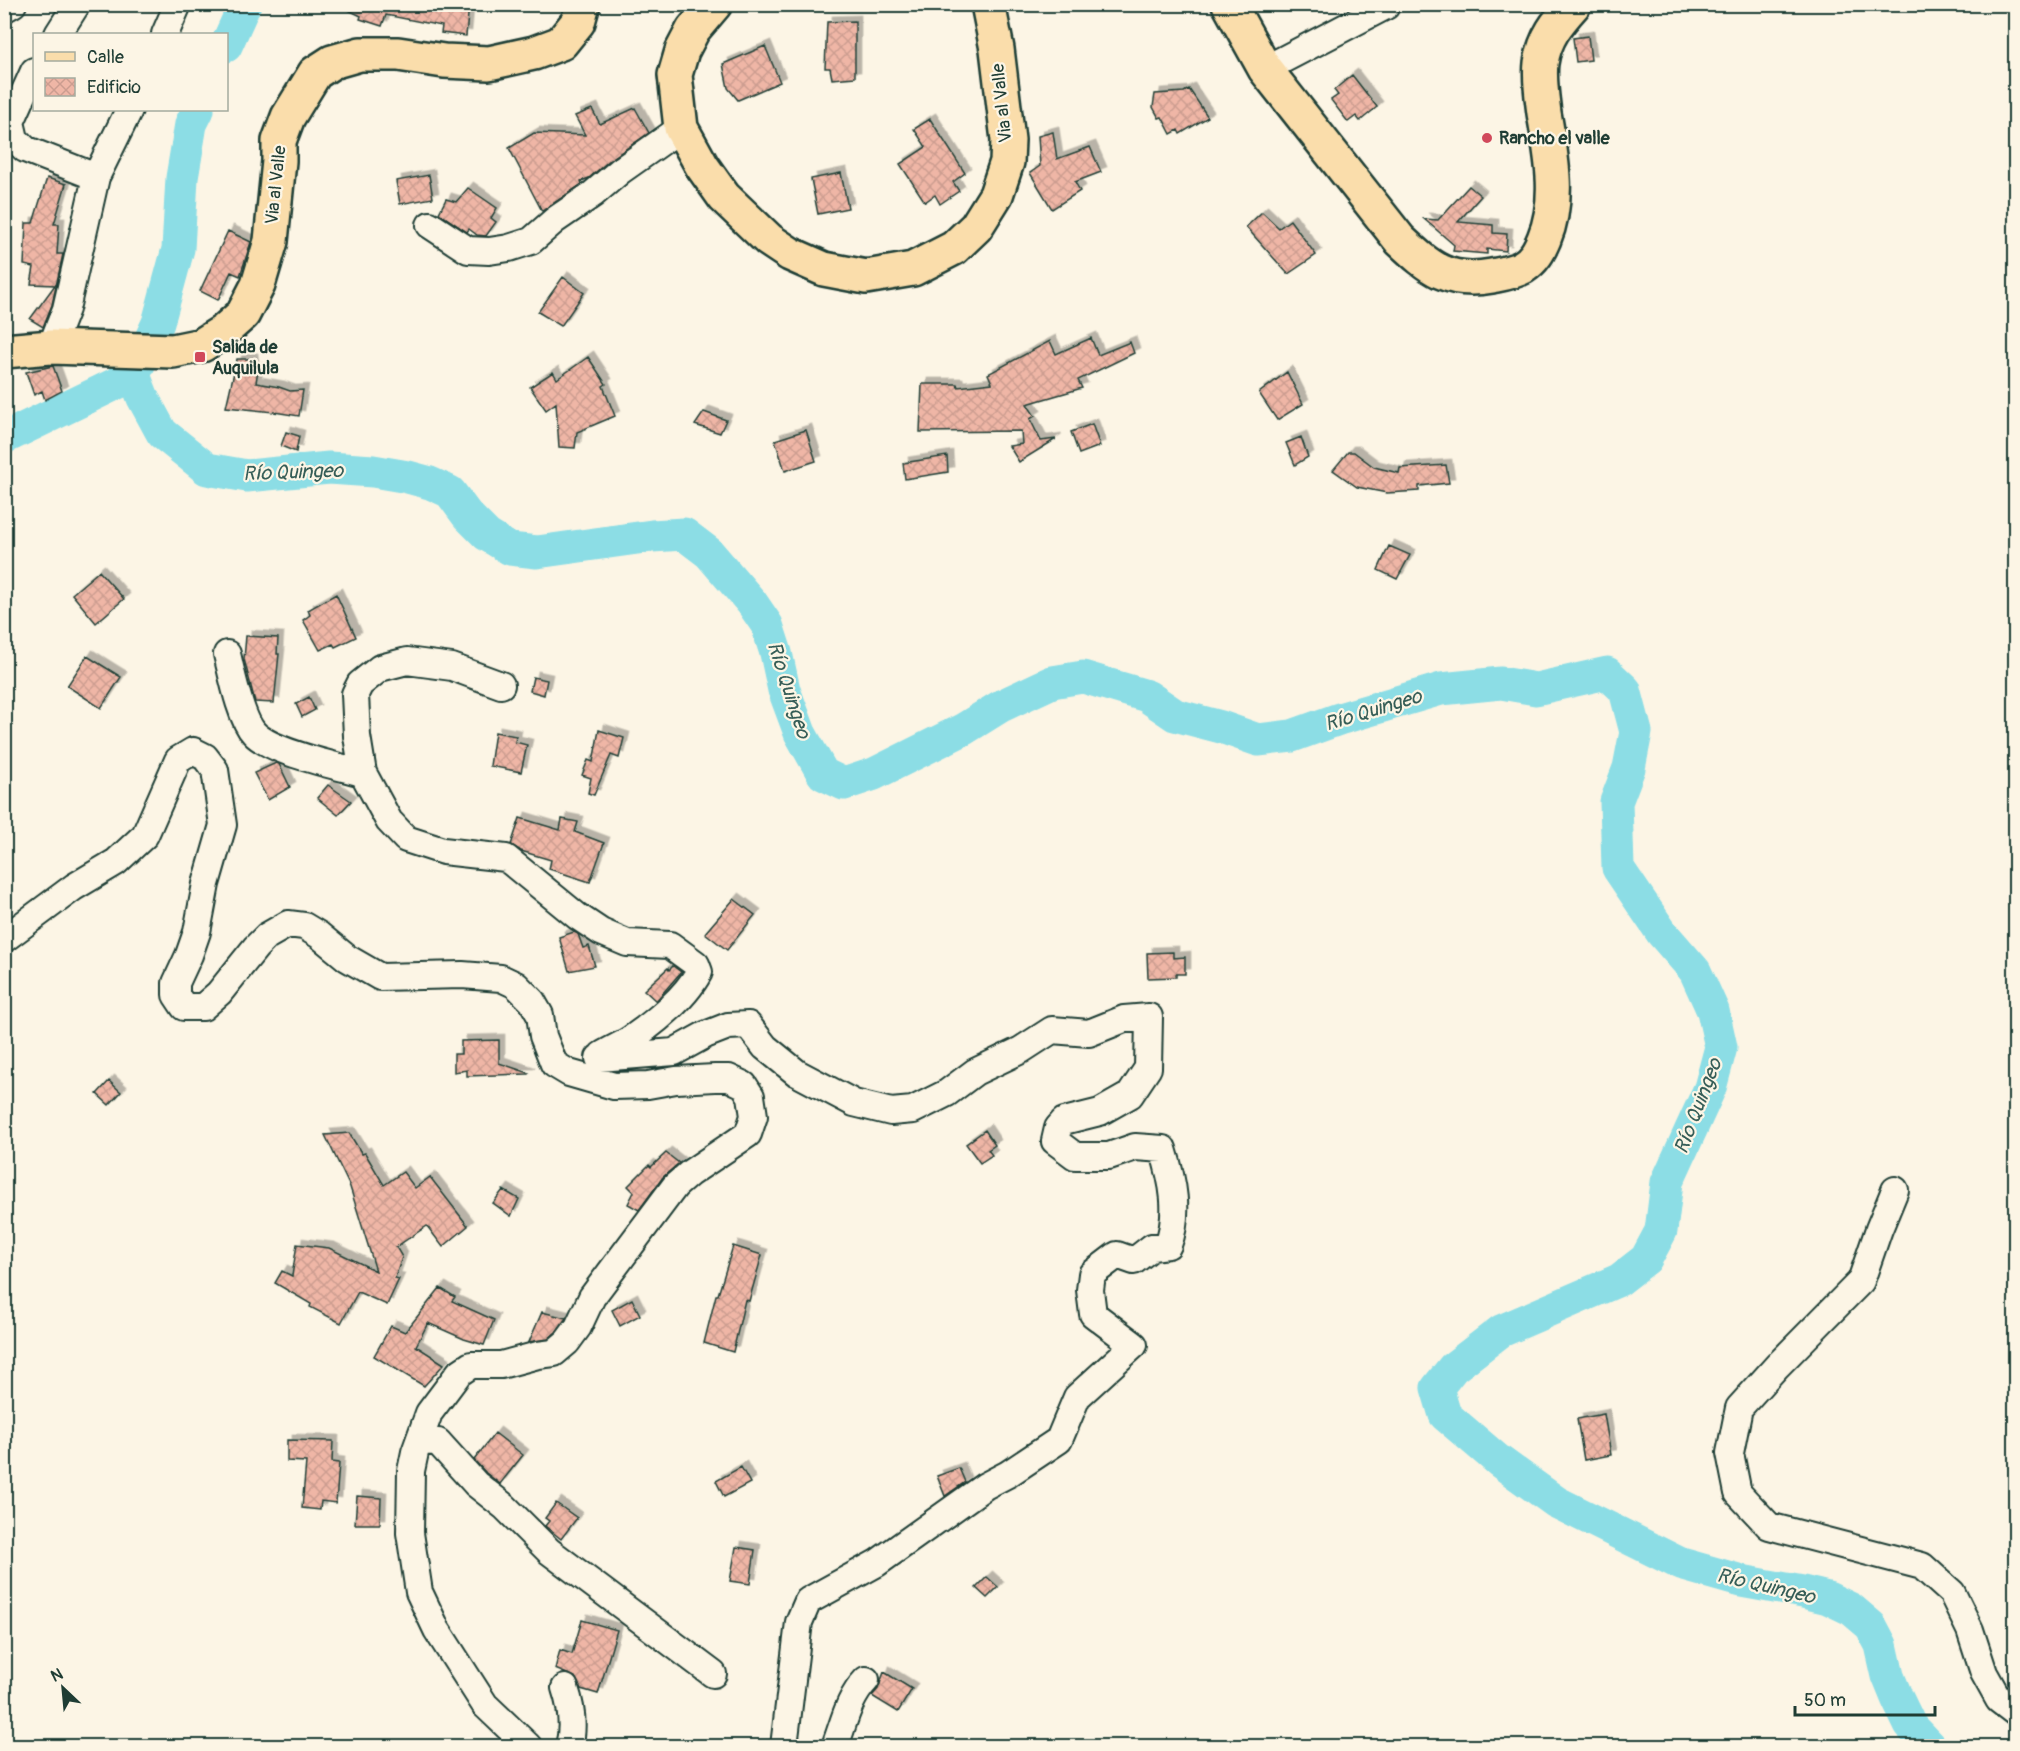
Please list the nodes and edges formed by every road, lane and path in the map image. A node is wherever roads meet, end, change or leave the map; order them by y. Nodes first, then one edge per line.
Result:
1 (13, 4) edge
2 (77, 4) edge
3 (178, 4) edge
4 (583, 4) edge
5 (715, 4) edge
6 (988, 4) edge
7 (1229, 4) edge
8 (1574, 4) edge
9 (1388, 5) edge
10 (4, 9) edge
11 (59, 33) edge
12 (165, 33) edge
13 (1265, 69) junction
14 (33, 73) edge
15 (129, 111) edge
16 (681, 128) junction
17 (96, 177) junction
18 (430, 225) dead end
19 (59, 347) junction
20 (4, 351) edge
21 (227, 654) dead end
22 (501, 685) dead end
23 (363, 773) junction
24 (4, 939) edge
25 (599, 1058) junction
26 (554, 1064) junction
27 (1895, 1190) dead end
28 (419, 1441) junction
29 (713, 1674) dead end
30 (866, 1680) dead end
31 (565, 1689) dead end
32 (2016, 1713) edge
33 (528, 1746) edge
34 (569, 1746) edge
35 (784, 1746) edge
36 (835, 1746) edge

1 - 10 street
2 - 11 street
3 - 12 street
4 - 19 main road, Via al Valle
5 - 16 main road, Via al Valle
6 - 16 main road, Via al Valle
7 - 13 main road
8 - 13 main road
9 - 13 street
14 - 17 street
15 - 17 street
16 - 18 street
17 - 19 street
19 - 20 main road, Via al Valle
21 - 23 street
22 - 23 street
23 - 25 street
24 - 26 street
25 - 26 street
25 - 35 street
26 - 28 street
27 - 32 street
28 - 29 street
28 - 33 street
30 - 36 street
31 - 34 street

